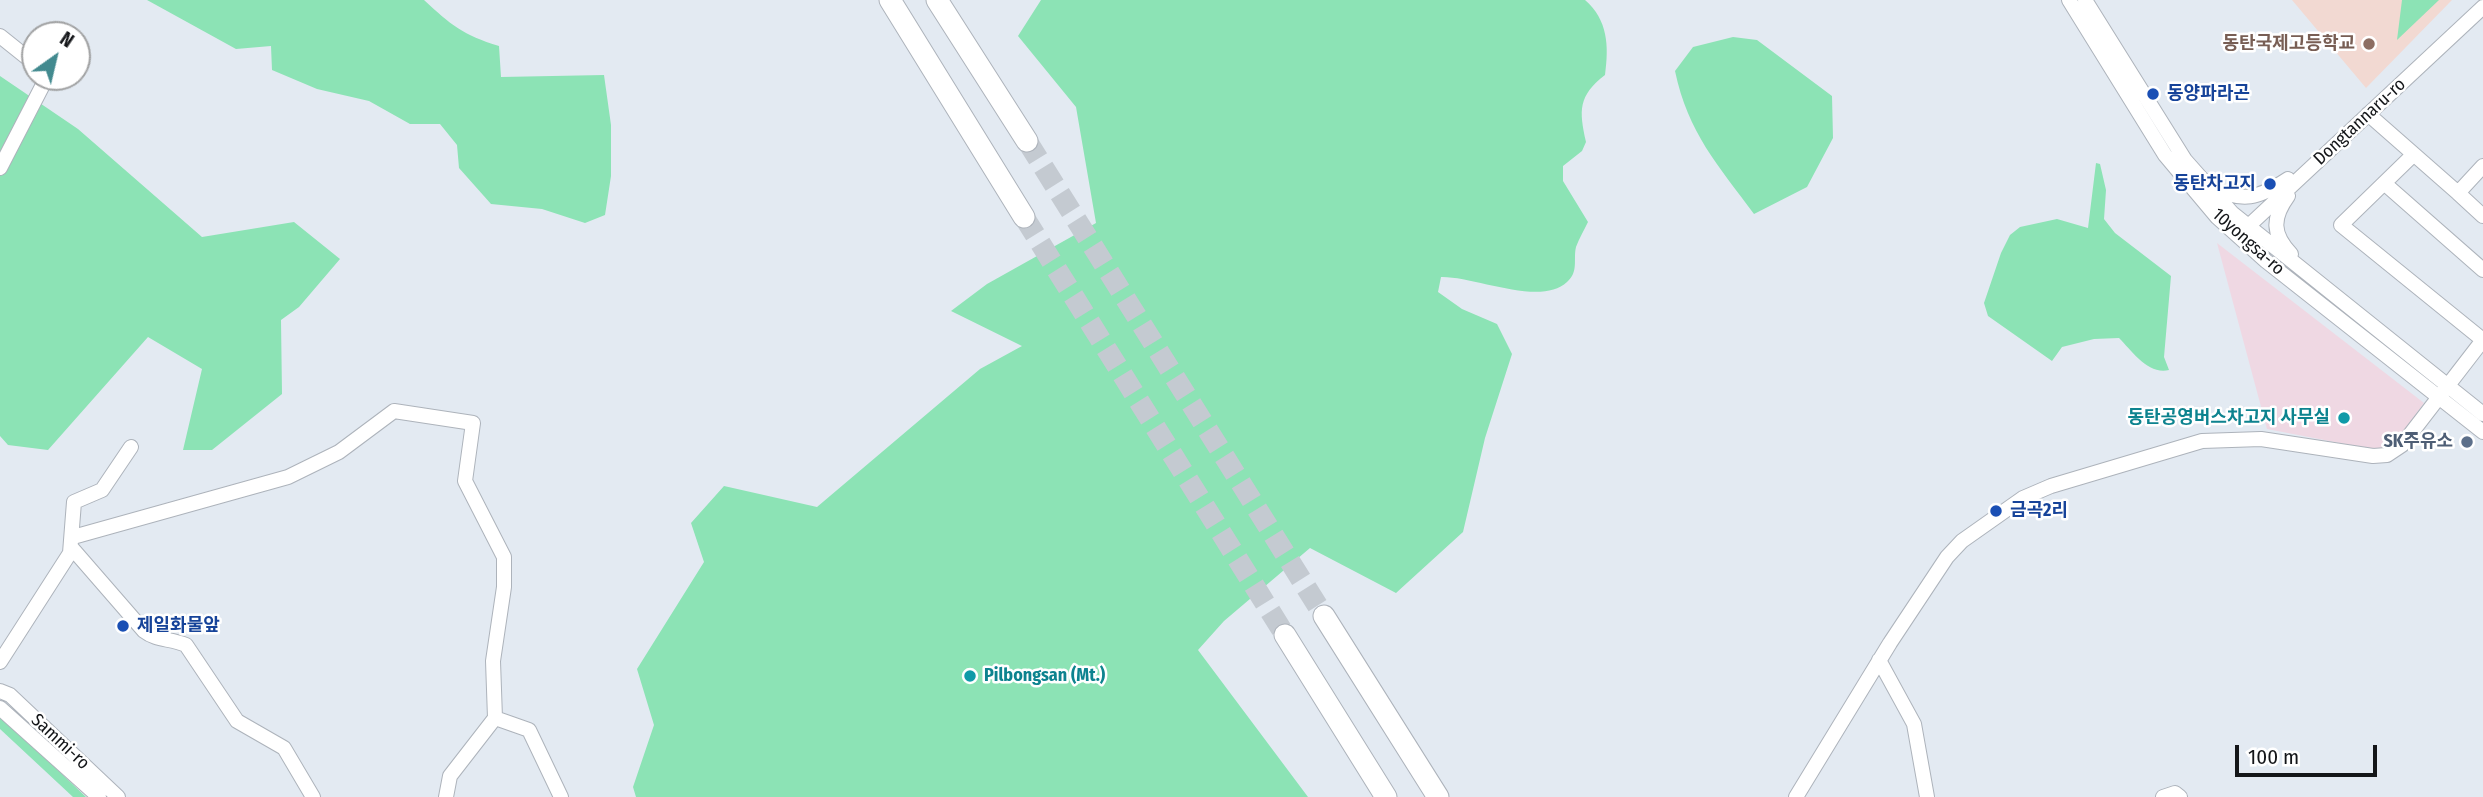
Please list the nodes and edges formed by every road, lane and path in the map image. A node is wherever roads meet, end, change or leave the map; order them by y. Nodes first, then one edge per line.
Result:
1 (890, 0) edge
2 (937, 0) edge
3 (2069, 0) edge
4 (2085, 0) edge
5 (2483, 7) edge
6 (0, 36) edge
7 (21, 53) edge
8 (40, 91) edge
9 (2368, 114) junction
10 (1027, 141) tunnel mouth
11 (2413, 155) junction
12 (2321, 158) junction
13 (2483, 166) edge
14 (0, 169) edge
15 (2200, 178) junction
16 (2384, 183) junction
17 (2458, 193) junction
18 (2483, 215) edge
19 (1024, 217) tunnel mouth
20 (2242, 232) junction
21 (2483, 270) edge
22 (2353, 310) junction
23 (2483, 340) edge
24 (2442, 391) junction
25 (2483, 414) edge
26 (2483, 432) edge
27 (131, 447) dead end
28 (72, 542) junction
29 (1324, 616) tunnel mouth
30 (1285, 635) tunnel mouth
31 (1880, 660) junction
32 (0, 662) edge
33 (0, 691) edge
34 (0, 708) edge
35 (495, 718) junction
36 (99, 797) edge
37 (118, 797) edge
38 (313, 797) edge
39 (446, 797) edge
40 (561, 797) edge
41 (1386, 797) edge
42 (1438, 797) edge
43 (1796, 797) edge
44 (1927, 797) edge
45 (2163, 797) edge
46 (2180, 797) edge

1 - 19 highway
2 - 10 highway
3 - 20 street, 10yongsa-ro
4 - 15 street, 10yongsa-ro
5 - 9 street, Dongtannaru-ro
6 - 7 street
8 - 14 street
9 - 11 street
9 - 12 street, Dongtannaru-ro
11 - 16 street
11 - 17 street
12 - 15 street
12 - 20 street, Dongtannaru-ro
12 - 22 street
13 - 17 street
15 - 20 street, 10yongsa-ro
16 - 21 street
16 - 23 street
17 - 18 street
20 - 22 street, 10yongsa-ro
20 - 24 street, 10yongsa-ro
22 - 24 street, 10yongsa-ro
23 - 24 street
24 - 25 street, 10yongsa-ro
24 - 26 street, 10yongsa-ro
24 - 31 street
27 - 28 street
28 - 32 street
28 - 35 street
28 - 38 street
29 - 42 highway
30 - 41 highway
31 - 43 street
31 - 44 street
33 - 37 street, Sammi-ro
34 - 36 street, Sammi-ro
35 - 39 street
35 - 40 street
45 - 46 street

